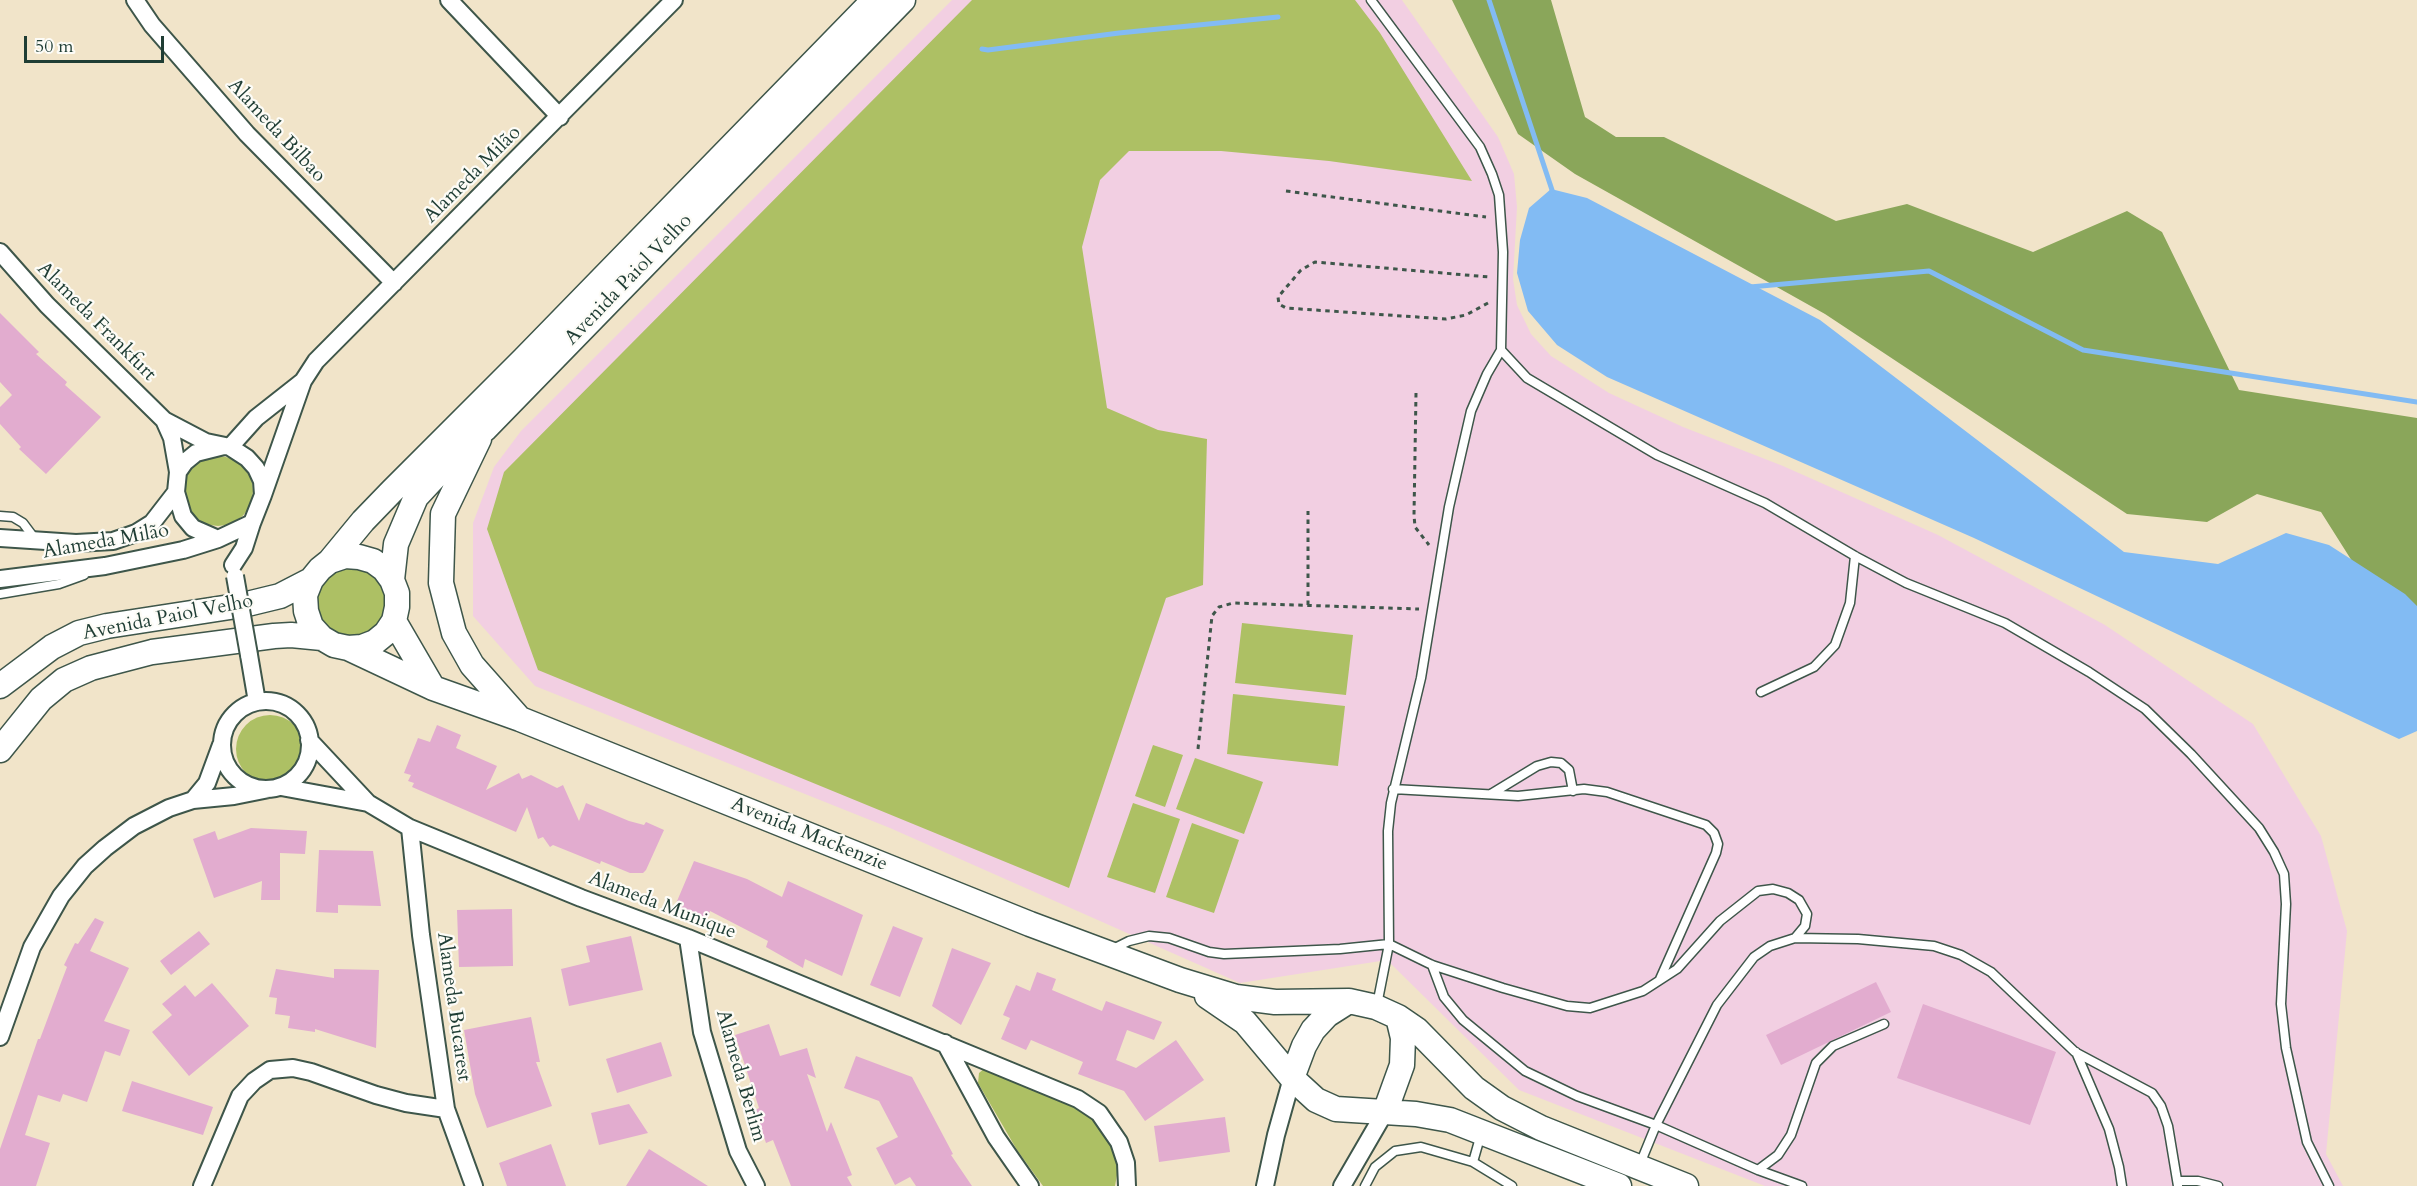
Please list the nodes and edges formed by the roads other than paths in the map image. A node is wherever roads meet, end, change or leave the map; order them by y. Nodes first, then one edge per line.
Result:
1 (135, 0) edge
2 (449, 0) edge
3 (674, 0) edge
4 (874, 0) edge
5 (903, 0) edge
6 (1371, 0) edge
7 (560, 117) junction
8 (0, 252) edge
9 (394, 283) junction
10 (1501, 350) junction
11 (303, 381) junction
12 (164, 420) junction
13 (484, 429) junction
14 (227, 447) junction
15 (178, 472) junction
16 (176, 492) junction
17 (263, 495) junction
18 (0, 516) edge
19 (252, 524) junction
20 (0, 538) edge
21 (220, 538) junction
22 (35, 540) junction
23 (1855, 556) junction
24 (330, 561) junction
25 (105, 567) junction
26 (234, 571) junction
27 (0, 579) edge
28 (311, 580) junction
29 (392, 580) junction
30 (0, 594) edge
31 (394, 621) junction
32 (322, 638) junction
33 (348, 648) junction
34 (0, 686) edge
35 (433, 688) junction
36 (1761, 692) dead end
37 (257, 702) junction
38 (520, 719) junction
39 (309, 740) junction
40 (222, 743) junction
41 (0, 750) edge
42 (275, 788) junction
43 (1393, 789) junction
44 (1573, 791) junction
45 (1490, 795) junction
46 (193, 800) junction
47 (368, 803) junction
48 (410, 828) junction
49 (688, 938) junction
50 (1795, 938) junction
51 (1389, 944) junction
52 (1106, 952) junction
53 (1432, 965) junction
54 (1660, 980) junction
55 (1185, 982) junction
56 (1349, 1001) junction
57 (1376, 1007) junction
58 (1398, 1017) junction
59 (1884, 1024) dead end
60 (0, 1037) edge
61 (945, 1043) junction
62 (2075, 1052) junction
63 (1292, 1078) junction
64 (446, 1109) junction
65 (1385, 1112) junction
66 (1656, 1125) junction
67 (1482, 1132) junction
68 (1473, 1162) junction
69 (1639, 1167) junction
70 (1758, 1170) junction
71 (1585, 1180) edge
72 (2178, 1184) edge
73 (202, 1186) edge
74 (474, 1186) edge
75 (756, 1186) edge
76 (1030, 1186) edge
77 (1127, 1186) edge
78 (1265, 1186) edge
79 (1342, 1186) edge
80 (1365, 1186) edge
81 (1512, 1186) edge
82 (1619, 1186) edge
83 (1686, 1186) edge
84 (1802, 1186) edge
85 (2121, 1186) edge
86 (2218, 1186) edge
87 (2329, 1186) edge

1 - 9 street, Alameda Bilbao
2 - 7 street
3 - 7 street, Alameda Milão
4 - 24 main road, Avenida Paiol Velho
5 - 13 main road, Avenida Paiol Velho
6 - 10 lane
7 - 9 street, Alameda Milão
8 - 12 street, Alameda Frankfurt
9 - 11 street, Alameda Milão
10 - 23 lane
10 - 43 lane
11 - 14 street, Alameda Milão
11 - 17 street, Alameda Milão
12 - 14 street, Alameda Frankfurt
12 - 15 street, Alameda Frankfurt
13 - 29 main road, Avenida Paiol Velho
13 - 38 main road
14 - 15 street
14 - 17 street
15 - 16 street
16 - 21 street
16 - 22 street, Alameda Milão
17 - 19 street
18 - 22 lane
19 - 21 street
19 - 26 street
20 - 22 street, Alameda Milão
21 - 25 street, Alameda Milão
21 - 26 street
23 - 36 lane
23 - 87 lane
24 - 28 main road, Avenida Paiol Velho
24 - 29 main road
25 - 27 street, Alameda Milão
25 - 30 lane
26 - 37 street, bridge
28 - 32 main road
28 - 34 main road, Avenida Paiol Velho
29 - 31 main road, Avenida Paiol Velho
31 - 33 main road
31 - 35 main road
32 - 33 main road, Avenida Paiol Velho
32 - 41 main road, Avenida Paiol Velho
33 - 35 main road, Avenida Mackenzie
35 - 38 main road, Avenida Mackenzie
37 - 39 street
37 - 40 street
38 - 52 main road, Avenida Mackenzie
39 - 42 street
39 - 47 street, Alameda Munique
40 - 42 street
40 - 46 street
42 - 46 street
42 - 47 street, Alameda Munique
43 - 45 lane
43 - 51 lane
44 - 45 lane
44 - 45 lane
44 - 54 lane
46 - 60 street
47 - 48 street, Alameda Munique
48 - 49 street, Alameda Munique
48 - 64 street, Alameda Bucarest
49 - 61 street, Alameda Munique
49 - 75 street, Alameda Berlim
50 - 54 lane
50 - 62 lane
50 - 66 lane
51 - 52 lane
51 - 53 lane
51 - 57 lane
52 - 55 main road, Avenida Mackenzie
53 - 54 lane
53 - 66 lane
55 - 56 main road, Avenida Mackenzie
55 - 63 main road, Avenida Mackenzie
56 - 57 main road, Avenida Mackenzie
56 - 63 main road
57 - 58 main road, Avenida Mackenzie
58 - 65 main road
58 - 69 main road, Avenida Mackenzie
59 - 70 lane
61 - 76 street
61 - 77 street, Alameda Munique
62 - 72 lane
62 - 85 lane
63 - 65 main road, Avenida Mackenzie
63 - 78 street
64 - 73 street
64 - 74 street, Alameda Bucarest
65 - 67 main road, Avenida Mackenzie
65 - 79 street
66 - 69 lane
66 - 70 lane
67 - 68 lane
67 - 71 main road, Avenida Mackenzie
68 - 80 lane
68 - 81 lane
69 - 83 main road, Avenida Mackenzie
70 - 84 lane
71 - 82 main road, Avenida Mackenzie
72 - 86 lane

